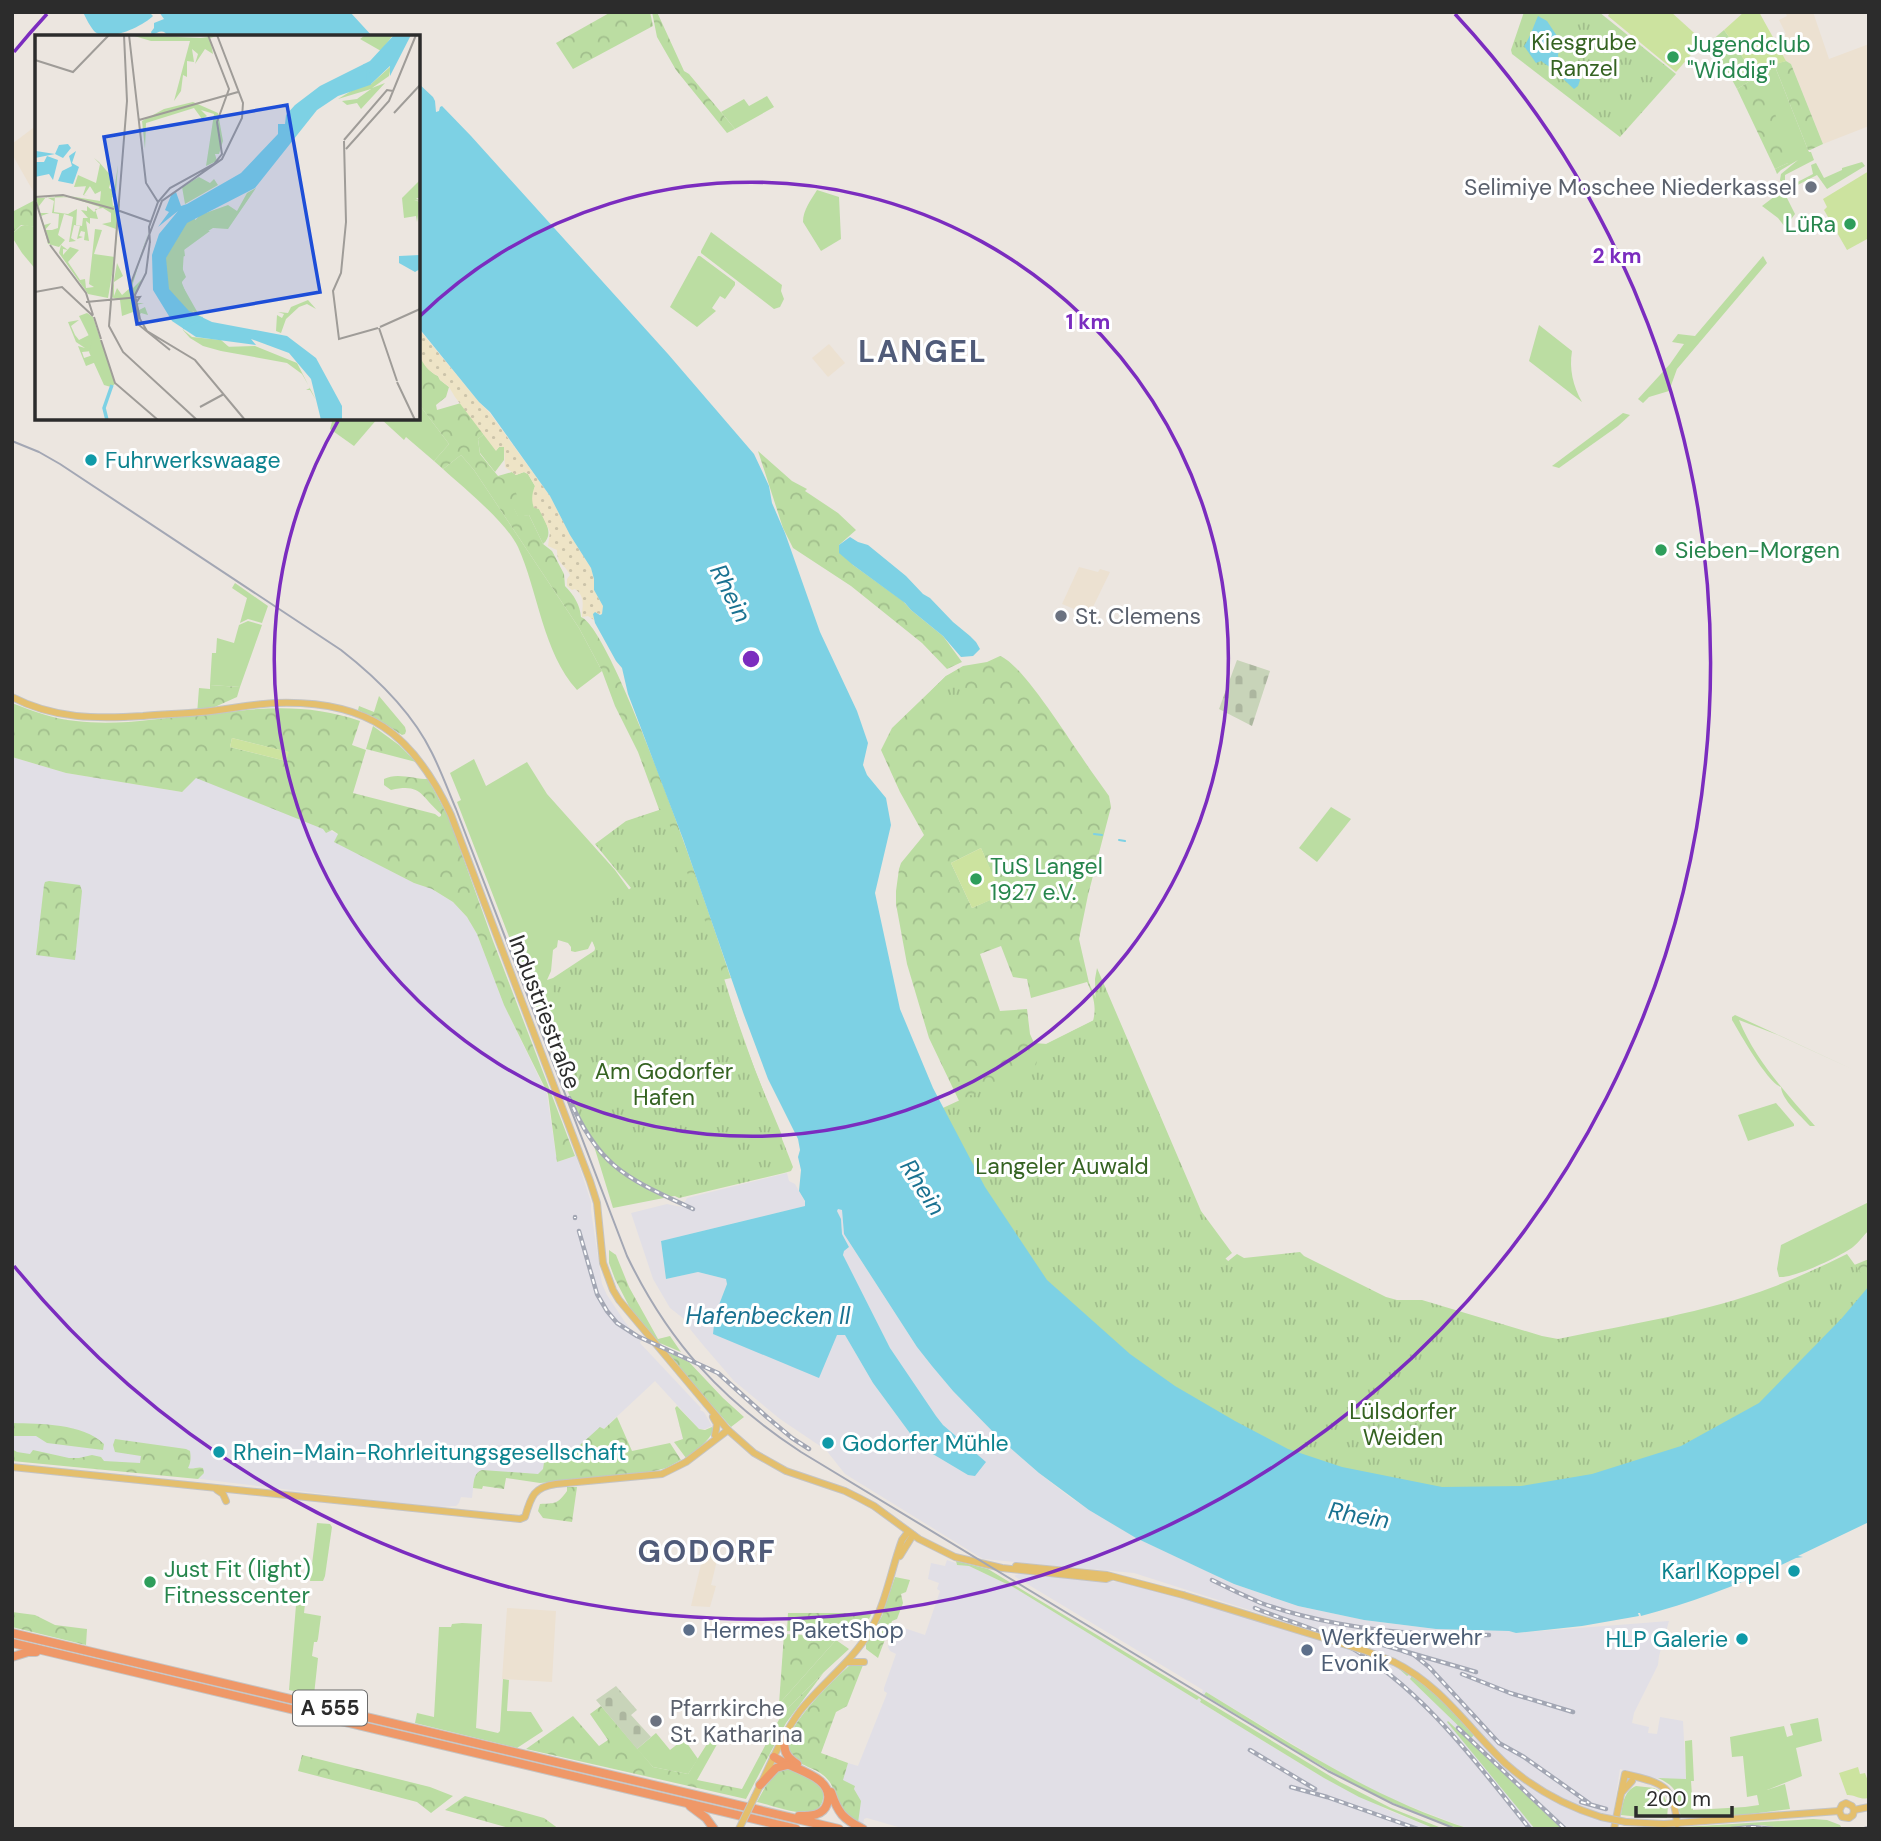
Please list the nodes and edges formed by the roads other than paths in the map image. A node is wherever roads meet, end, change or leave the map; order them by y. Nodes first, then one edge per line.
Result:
1 (12, 697) edge
2 (707, 1406) junction
3 (726, 1428) junction
4 (715, 1435) junction
5 (704, 1449) junction
6 (12, 1467) edge
7 (215, 1489) junction
8 (226, 1501) dead end
9 (897, 1523) junction
10 (911, 1533) junction
11 (902, 1540) junction
12 (895, 1563) junction
13 (12, 1633) edge
14 (12, 1643) edge
15 (56, 1654) junction
16 (12, 1657) edge
17 (847, 1662) junction
18 (864, 1662) dead end
19 (784, 1737) junction
20 (774, 1756) junction
21 (797, 1764) junction
22 (787, 1765) junction
23 (1624, 1777) junction
24 (1632, 1781) junction
25 (1656, 1783) junction
26 (760, 1785) junction
27 (1621, 1793) junction
28 (682, 1803) junction
29 (1869, 1807) edge
30 (733, 1815) junction
31 (786, 1816) junction
32 (1675, 1824) junction
33 (860, 1827) edge
34 (714, 1829) edge
35 (739, 1829) edge
36 (774, 1829) edge
37 (796, 1829) edge
38 (839, 1829) edge
39 (1614, 1829) edge

1 - 2 main road, Industriestraße
2 - 3 main road, Industriestraße
2 - 4 main road
3 - 4 main road
3 - 5 main road
3 - 9 main road, Industriestraße
4 - 5 main road
5 - 7 main road
6 - 7 main road
7 - 8 main road
9 - 10 main road, Industriestraße
9 - 11 main road
10 - 11 main road
10 - 12 main road
10 - 32 main road, Industriestraße, bridge
11 - 12 main road
12 - 17 main road
13 - 31 highway, A 555
14 - 15 highway, A 555
15 - 16 highway
15 - 28 highway, A 555
17 - 18 main road
17 - 19 main road
19 - 20 main road
19 - 21 highway
20 - 21 highway
20 - 22 highway
20 - 26 main road
21 - 33 highway
22 - 26 highway
22 - 31 highway
23 - 24 main road
23 - 25 main road
23 - 27 main road
24 - 25 main road
24 - 27 main road
25 - 32 main road
26 - 35 main road, bridge
27 - 39 main road
28 - 30 highway, A 555
28 - 34 highway
29 - 32 main road, Industriestraße
30 - 36 highway
30 - 37 highway, A 555
31 - 38 highway, A 555

